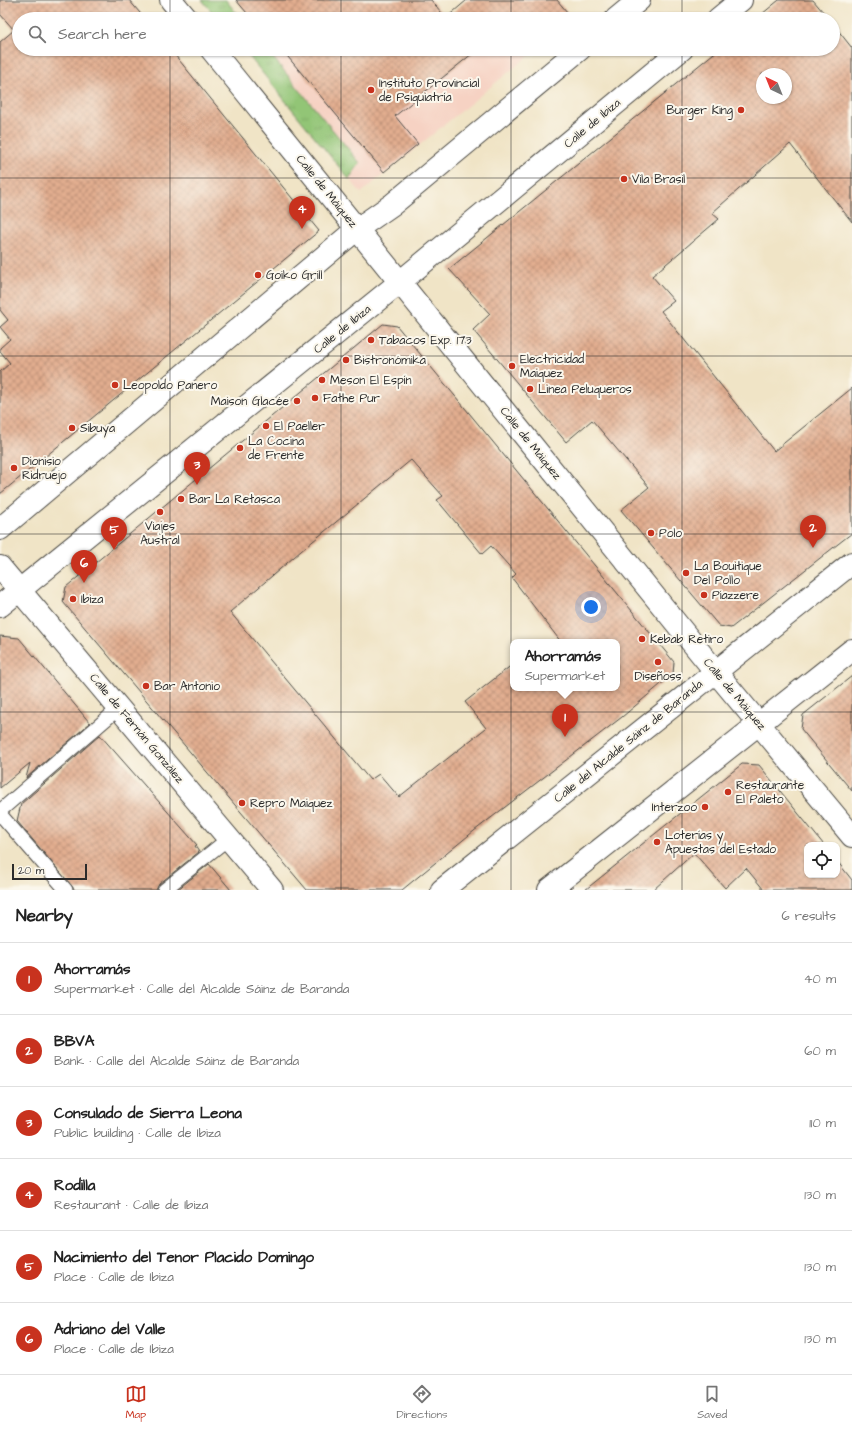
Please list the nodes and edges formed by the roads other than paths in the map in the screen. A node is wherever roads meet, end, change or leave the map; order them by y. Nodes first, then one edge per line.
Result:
1 (171, 0) edge
2 (639, 0) edge
3 (741, 0) edge
4 (181, 12) edge
5 (624, 12) edge
6 (726, 12) edge
7 (217, 56) edge
8 (572, 56) edge
9 (674, 56) edge
10 (357, 229) junction
11 (400, 282) junction
12 (0, 529) edge
13 (852, 563) edge
14 (0, 567) edge
15 (20, 590) junction
16 (0, 606) edge
17 (852, 650) edge
18 (715, 671) junction
19 (120, 708) junction
20 (759, 723) junction
21 (0, 811) edge
22 (0, 814) edge
23 (852, 836) edge
24 (229, 838) junction
25 (66, 890) edge
26 (164, 890) edge
27 (272, 890) edge
28 (442, 890) edge
29 (549, 890) edge

1 - 4 street
2 - 5 street
3 - 6 street
7 - 10 street, Calle de Máiquez
8 - 10 street
9 - 11 street, Calle de Ibiza
10 - 11 street, Calle de Máiquez
10 - 12 street
11 - 15 street, Calle de Ibiza
11 - 18 street, Calle de Máiquez
13 - 18 street, Calle del Alcalde Sáinz de Baranda
14 - 15 street, Calle de Fernán González
15 - 16 street, Calle de Ibiza
15 - 19 street, Calle de Fernán González
17 - 20 street
18 - 20 street, Calle de Máiquez
18 - 28 street, Calle del Alcalde Sáinz de Baranda
19 - 21 lane
19 - 24 street, Calle de Fernán González
20 - 23 street, Calle de Máiquez
20 - 29 street
22 - 25 lane
24 - 26 lane
24 - 27 street, Calle de Fernán González

